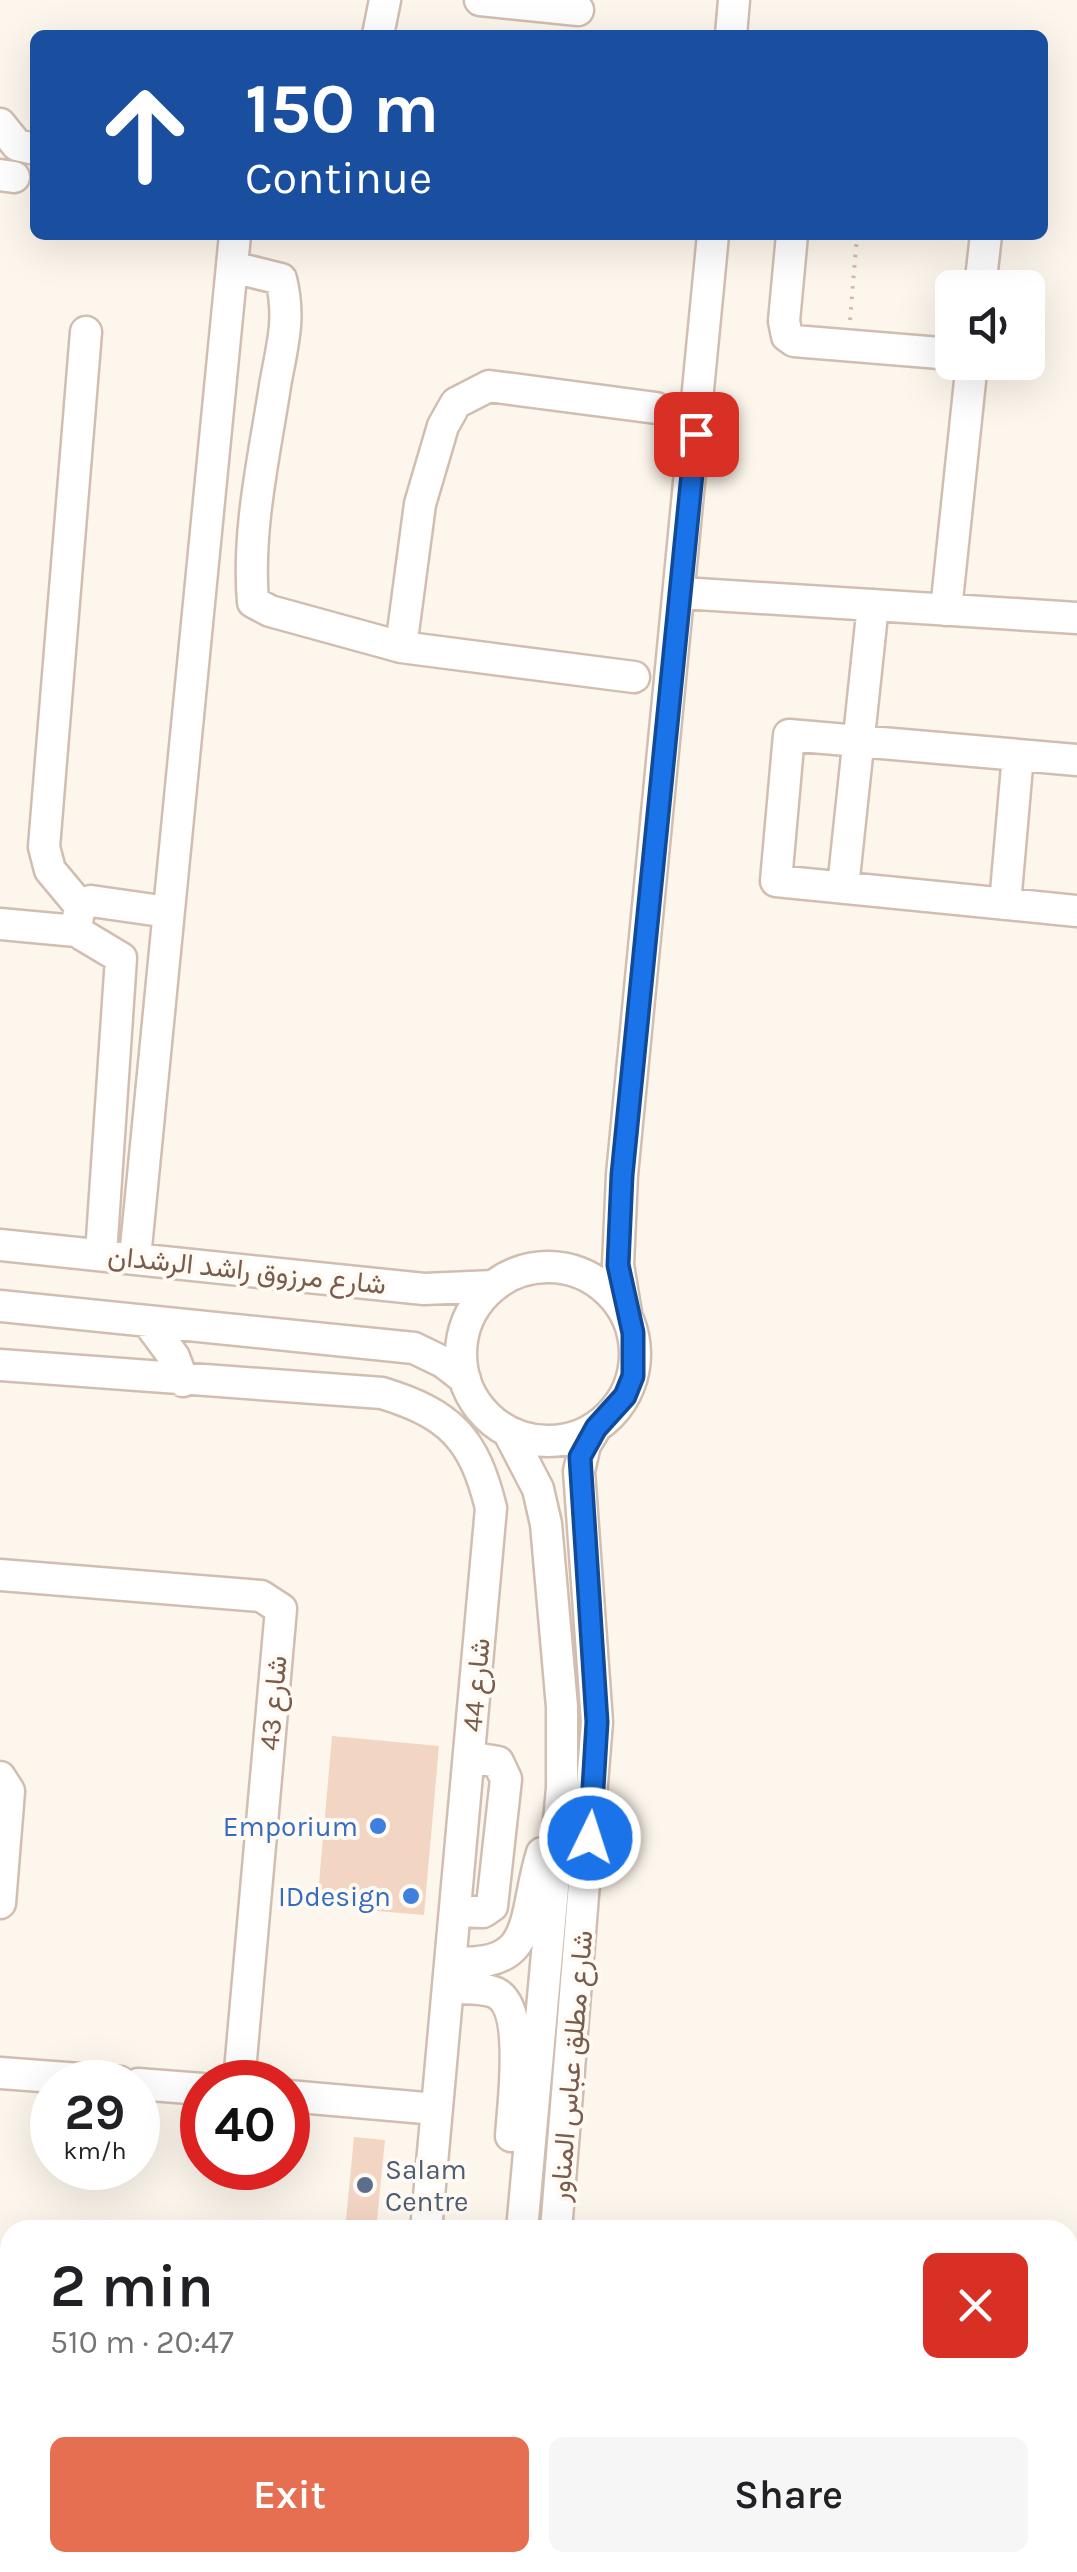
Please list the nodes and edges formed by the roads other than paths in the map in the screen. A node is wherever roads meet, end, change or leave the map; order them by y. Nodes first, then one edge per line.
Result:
1 (386, 0) edge
2 (480, 0) edge
3 (734, 0) edge
4 (578, 10) dead end
5 (379, 30) edge
6 (731, 30) edge
7 (0, 124) edge
8 (30, 147) edge
9 (235, 240) edge
10 (713, 240) edge
11 (792, 240) edge
12 (985, 240) edge
13 (232, 267) junction
14 (982, 270) edge
15 (86, 332) dead end
16 (935, 352) edge
17 (970, 380) edge
18 (656, 408) dead end
19 (682, 593) junction
20 (874, 605) junction
21 (946, 610) junction
22 (1077, 618) edge
23 (401, 647) junction
24 (634, 677) dead end
25 (859, 740) junction
26 (1018, 754) junction
27 (1077, 760) edge
28 (844, 887) junction
29 (1005, 904) junction
30 (1077, 911) edge
31 (168, 912) junction
32 (78, 919) junction
33 (0, 924) edge
34 (0, 1245) edge
35 (101, 1254) junction
36 (135, 1258) junction
37 (494, 1286) junction
38 (0, 1306) edge
39 (626, 1313) junction
40 (148, 1322) junction
41 (212, 1328) junction
42 (0, 1365) edge
43 (464, 1379) junction
44 (183, 1380) junction
45 (596, 1428) junction
46 (509, 1433) junction
47 (0, 1576) edge
48 (2, 1779) edge
49 (562, 1788) junction
50 (0, 1904) edge
51 (451, 1975) junction
52 (241, 2060) edge
53 (0, 2074) edge
54 (30, 2076) edge
55 (310, 2098) edge
56 (436, 2108) junction
57 (427, 2220) edge
58 (512, 2220) edge
59 (523, 2220) edge
60 (557, 2220) edge

1 - 5 street
2 - 4 street
3 - 6 street
7 - 8 street
9 - 13 street
10 - 19 street
11 - 16 street
12 - 14 street
13 - 23 street
13 - 31 street
15 - 32 street
17 - 21 street
18 - 23 street
19 - 20 street
19 - 39 street
20 - 21 street
20 - 25 street
21 - 22 street
23 - 24 street
25 - 26 street
25 - 28 street
25 - 28 street
26 - 27 street
26 - 29 street
28 - 29 street
29 - 30 street
31 - 32 street
31 - 36 street
32 - 33 street
32 - 35 street
34 - 35 street, شارع مرزوق راشد الرشدان
35 - 36 street, شارع مرزوق راشد الرشدان
36 - 37 street, شارع مرزوق راشد الرشدان
37 - 39 street
37 - 43 street
38 - 40 street
39 - 45 street
40 - 41 street
40 - 44 street
41 - 43 street
41 - 44 street
42 - 44 street, شارع 44
43 - 46 street
44 - 51 street, شارع 44
45 - 46 street
45 - 60 street, شارع مطلق عباس المناور
46 - 49 street, شارع مطلق عباس المناور
47 - 52 street, شارع 43
48 - 50 street
49 - 51 street
49 - 59 street, شارع مطلق عباس المناور
51 - 56 street, شارع 44
51 - 58 street
53 - 54 street
55 - 56 street
56 - 57 street, شارع 44

